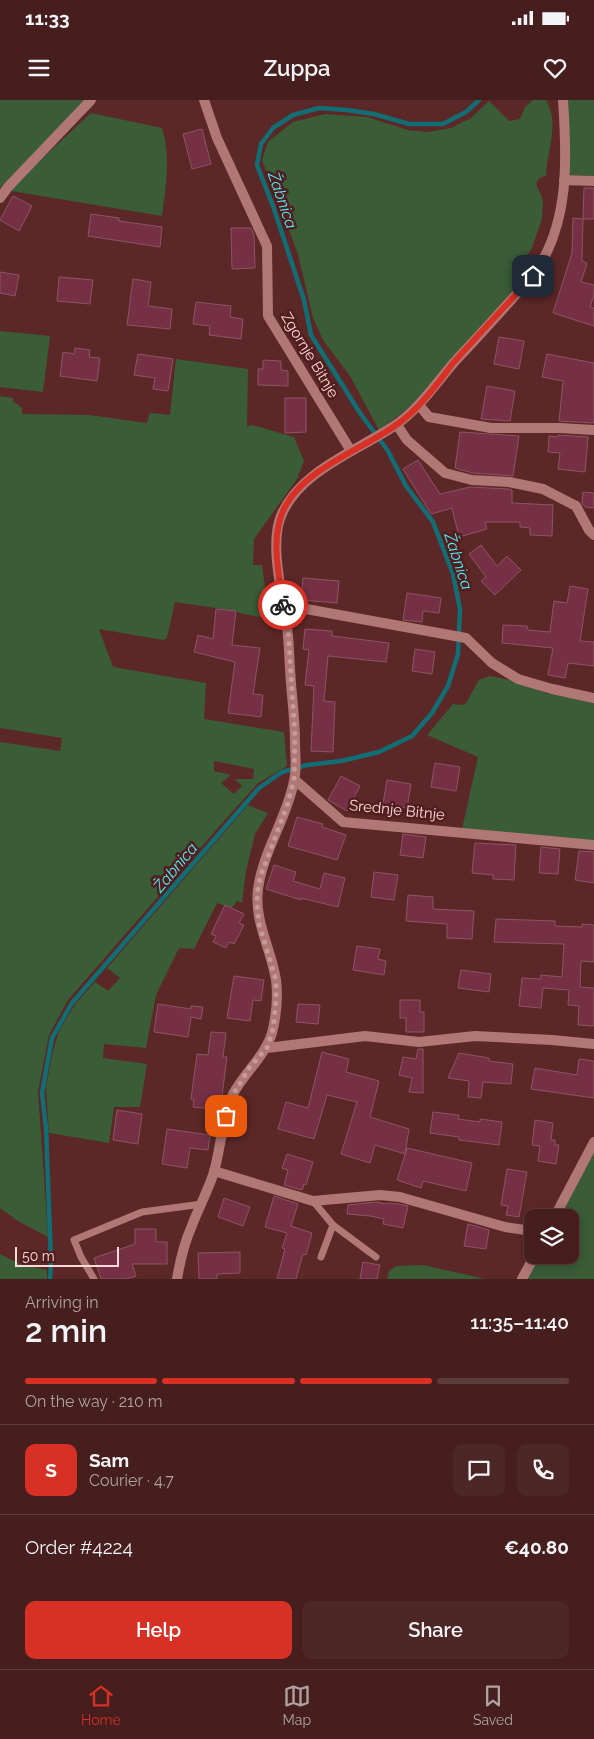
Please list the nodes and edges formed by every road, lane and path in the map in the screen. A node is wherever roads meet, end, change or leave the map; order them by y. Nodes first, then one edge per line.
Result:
1 (91, 100) edge
2 (204, 100) edge
3 (563, 100) edge
4 (564, 180) junction
5 (594, 181) edge
6 (0, 198) edge
7 (419, 405) junction
8 (394, 427) junction
9 (594, 430) edge
10 (351, 451) junction
11 (594, 535) edge
12 (284, 610) junction
13 (594, 698) edge
14 (294, 780) junction
15 (594, 845) edge
16 (594, 1044) edge
17 (267, 1048) junction
18 (594, 1142) edge
19 (214, 1171) junction
20 (313, 1201) junction
21 (202, 1204) junction
22 (559, 1209) edge
23 (333, 1225) junction
24 (524, 1230) edge
25 (321, 1257) dead end
26 (376, 1257) dead end
27 (530, 1264) edge
28 (94, 1279) edge
29 (177, 1279) edge
30 (522, 1279) edge

1 - 6 street
2 - 10 street, Zgornje Bitnje
3 - 4 street
4 - 5 street
4 - 7 street
7 - 8 street
7 - 9 street
8 - 10 street
8 - 11 street
10 - 12 street
12 - 13 street
12 - 14 street
14 - 15 street, Srednje Bitnje
14 - 17 street
16 - 17 street
17 - 19 street
18 - 22 street
19 - 20 street
19 - 21 street
20 - 23 lane
20 - 24 street
21 - 28 lane
21 - 29 street
23 - 25 lane
23 - 26 lane
27 - 30 street

